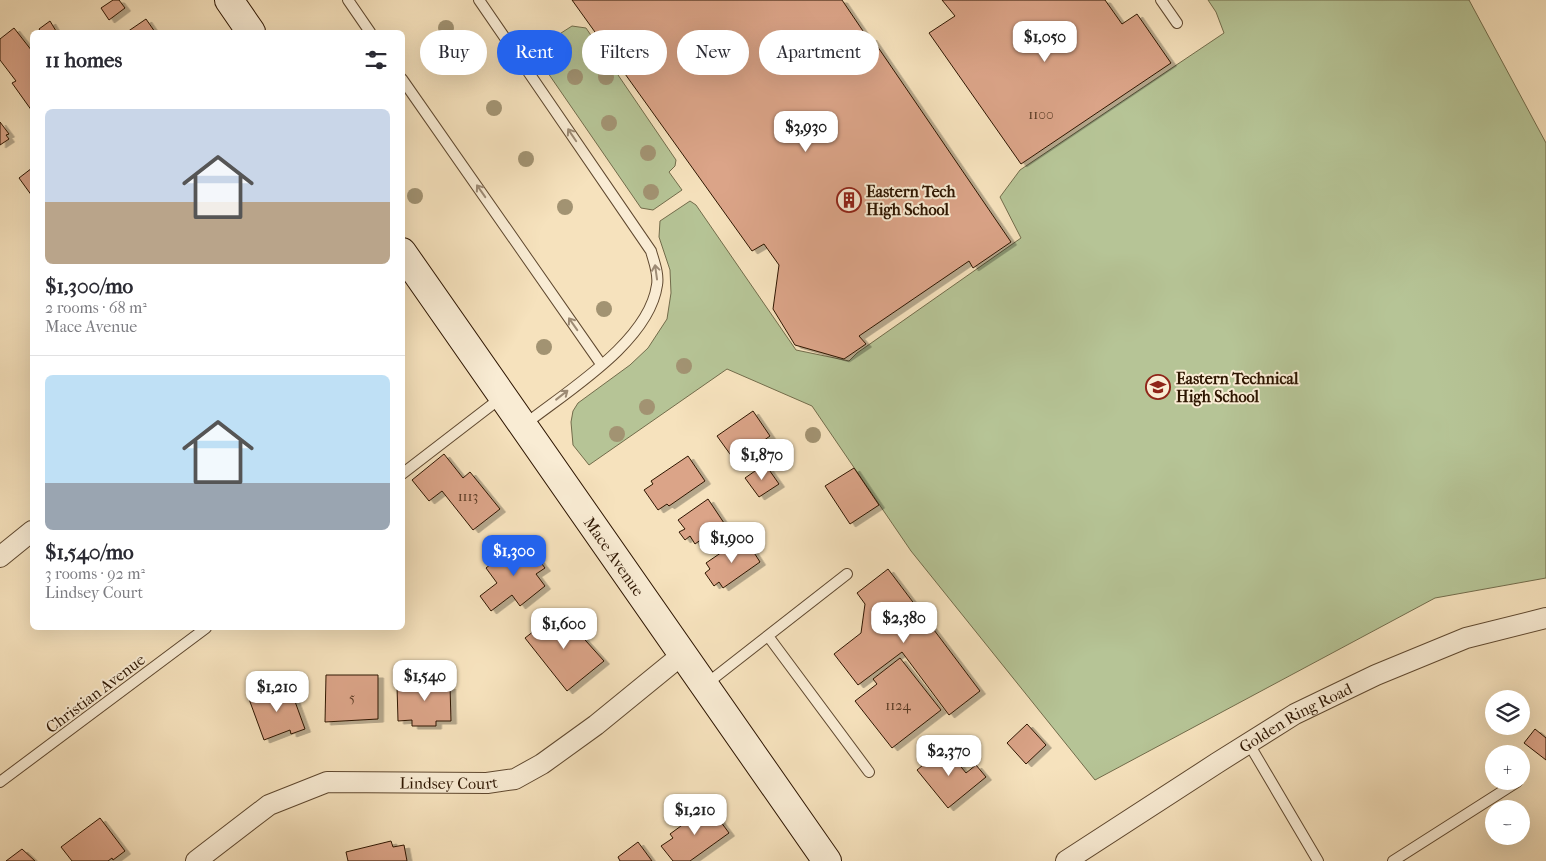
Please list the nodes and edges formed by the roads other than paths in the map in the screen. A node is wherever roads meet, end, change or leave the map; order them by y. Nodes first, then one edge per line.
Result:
1 (229, 0) edge
2 (348, 0) edge
3 (479, 0) edge
4 (1161, 0) edge
5 (1176, 23) dead end
6 (250, 30) edge
7 (369, 30) edge
8 (405, 83) edge
9 (405, 256) edge
10 (601, 364) junction
11 (503, 396) junction
12 (524, 425) junction
13 (405, 472) edge
14 (30, 533) edge
15 (0, 557) edge
16 (846, 574) dead end
17 (1546, 618) edge
18 (203, 630) edge
19 (768, 636) junction
20 (683, 654) junction
21 (704, 685) junction
22 (1249, 744) junction
23 (869, 772) dead end
24 (0, 782) edge
25 (1504, 790) edge
26 (196, 861) edge
27 (828, 861) edge
28 (1066, 861) edge
29 (1318, 861) edge
30 (1393, 861) edge

1 - 6 main road
2 - 7 lane
10 -> 3 lane
4 - 5 lane
10 -> 8 lane
9 - 11 main road, Mace Avenue
12 -> 10 lane
11 - 12 main road, Mace Avenue
11 - 13 lane
12 - 20 main road, Mace Avenue
14 - 15 street
16 - 19 lane
17 - 22 street, Golden Ring Road
18 - 24 lane, Christian Avenue
19 - 21 lane
19 - 23 lane
20 - 21 main road, Mace Avenue
20 - 26 street, Lindsey Court
21 - 27 main road, Mace Avenue
22 - 28 street, Golden Ring Road
22 - 29 lane
25 - 30 lane

